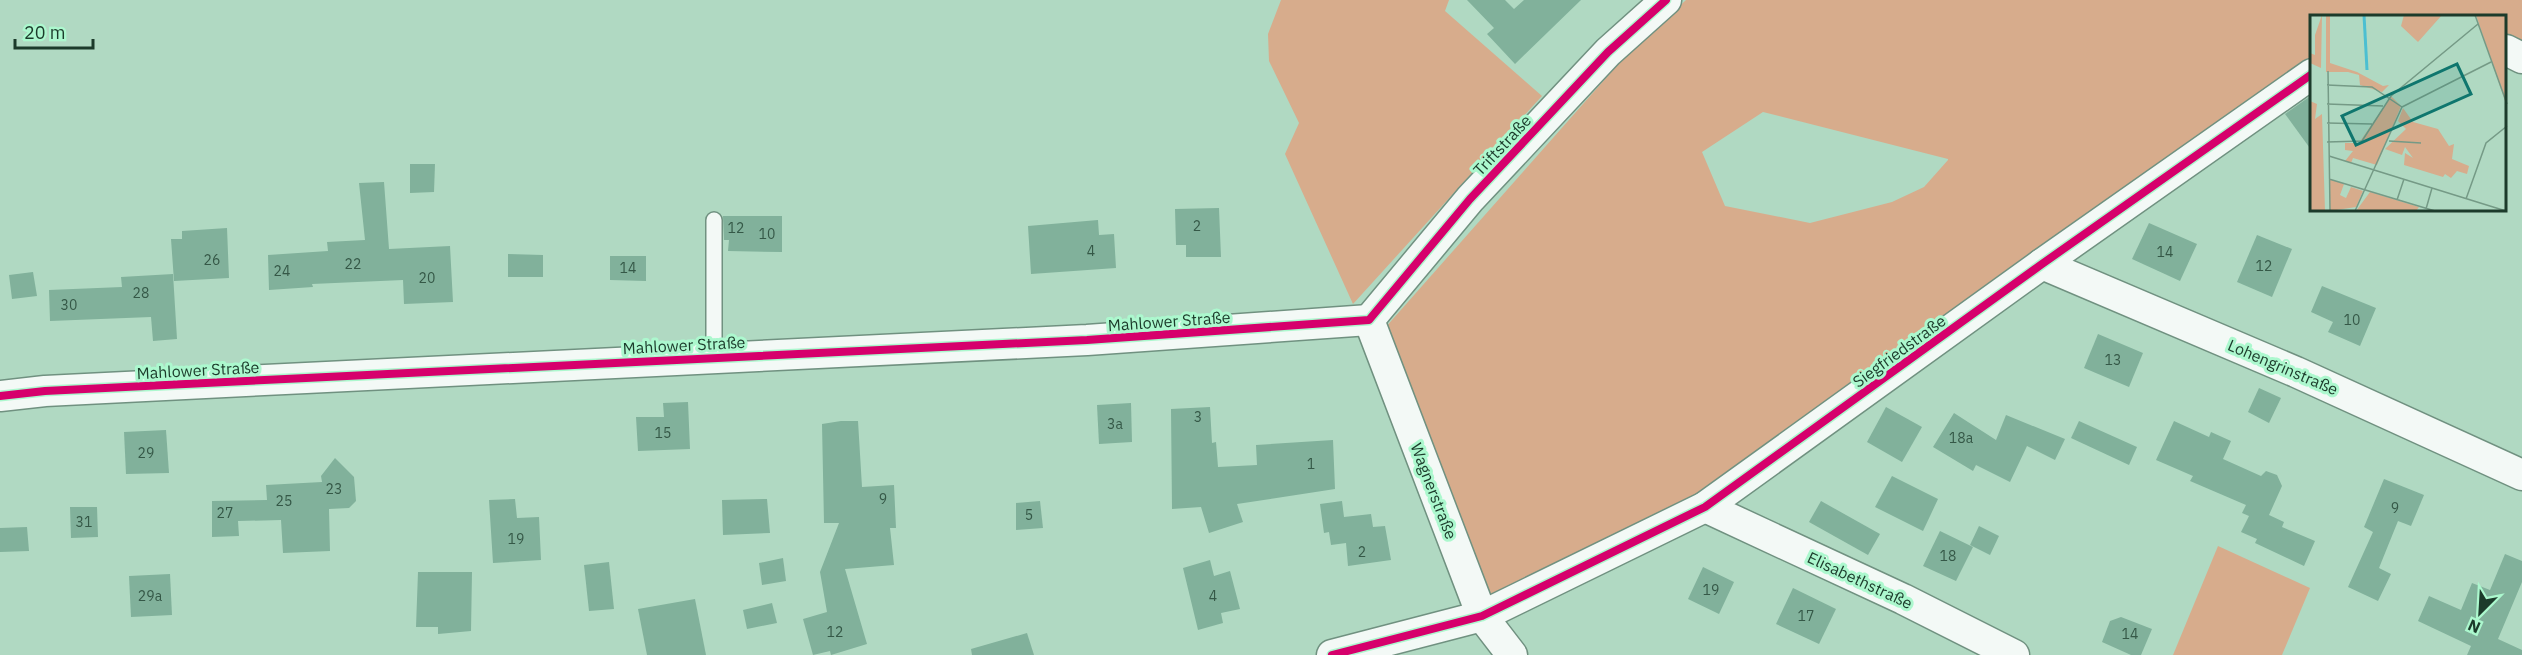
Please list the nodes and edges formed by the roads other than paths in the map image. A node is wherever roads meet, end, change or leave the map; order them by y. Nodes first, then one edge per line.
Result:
1 (1666, 0) edge
2 (2507, 51) edge
3 (2522, 58) edge
4 (2310, 75) edge
5 (714, 220) dead end
6 (2042, 264) junction
7 (1369, 320) junction
8 (714, 357) junction
9 (0, 396) edge
10 (2522, 475) edge
11 (1705, 507) junction
12 (1482, 616) junction
13 (1332, 655) edge
14 (1512, 655) edge
15 (2014, 655) edge

1 - 7 street, Triftstraße
2 - 3 street
4 - 6 street, Siegfriedstraße
5 - 8 lane
6 - 10 street, Lohengrinstraße
6 - 11 street, Siegfriedstraße
7 - 8 street, Mahlower Straße
7 - 12 street, Wagnerstraße
8 - 9 street, Mahlower Straße
11 - 12 street, Siegfriedstraße
11 - 15 street, Elisabethstraße
12 - 13 street, Siegfriedstraße
12 - 14 street, Wagnerstraße

